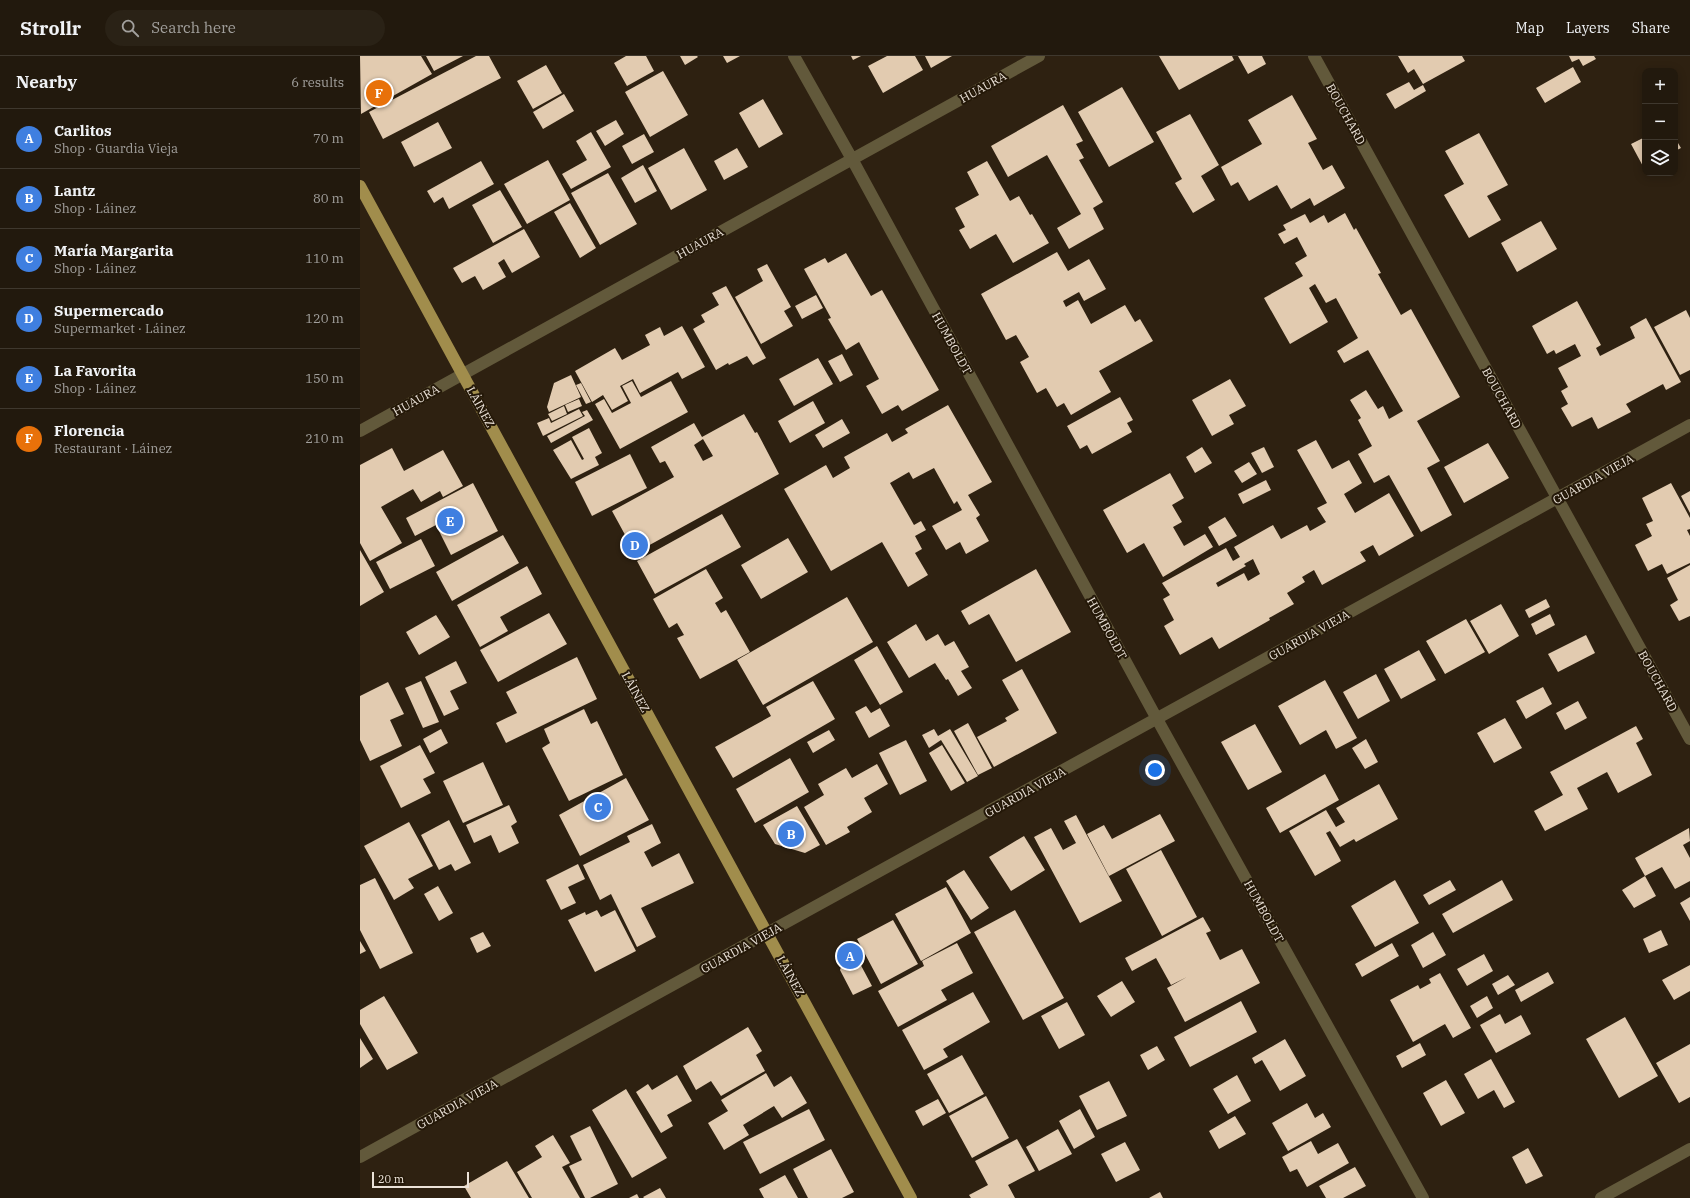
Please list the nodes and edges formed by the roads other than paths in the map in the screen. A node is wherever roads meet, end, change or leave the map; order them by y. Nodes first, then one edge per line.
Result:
1 (794, 56) edge
2 (1039, 56) edge
3 (1314, 56) edge
4 (852, 159) junction
5 (360, 186) edge
6 (463, 374) junction
7 (1690, 425) edge
8 (360, 431) edge
9 (1558, 498) junction
10 (1157, 719) junction
11 (1690, 739) edge
12 (768, 934) junction
13 (1690, 1149) edge
14 (360, 1157) edge
15 (911, 1198) edge
16 (1423, 1198) edge
17 (1601, 1198) edge

1 - 4 street, HUMBOLDT
2 - 4 street, HUAURA
3 - 9 street, BOUCHARD
4 - 6 street, HUAURA
4 - 10 street, HUMBOLDT
5 - 6 main road, LÁINEZ
6 - 8 street, HUAURA
6 - 12 main road, LÁINEZ
7 - 9 street, GUARDIA VIEJA
9 - 10 street, GUARDIA VIEJA
9 - 11 street, BOUCHARD
10 - 12 street, GUARDIA VIEJA
10 - 16 street, HUMBOLDT
12 - 14 street, GUARDIA VIEJA
12 - 15 main road, LÁINEZ
13 - 17 street

